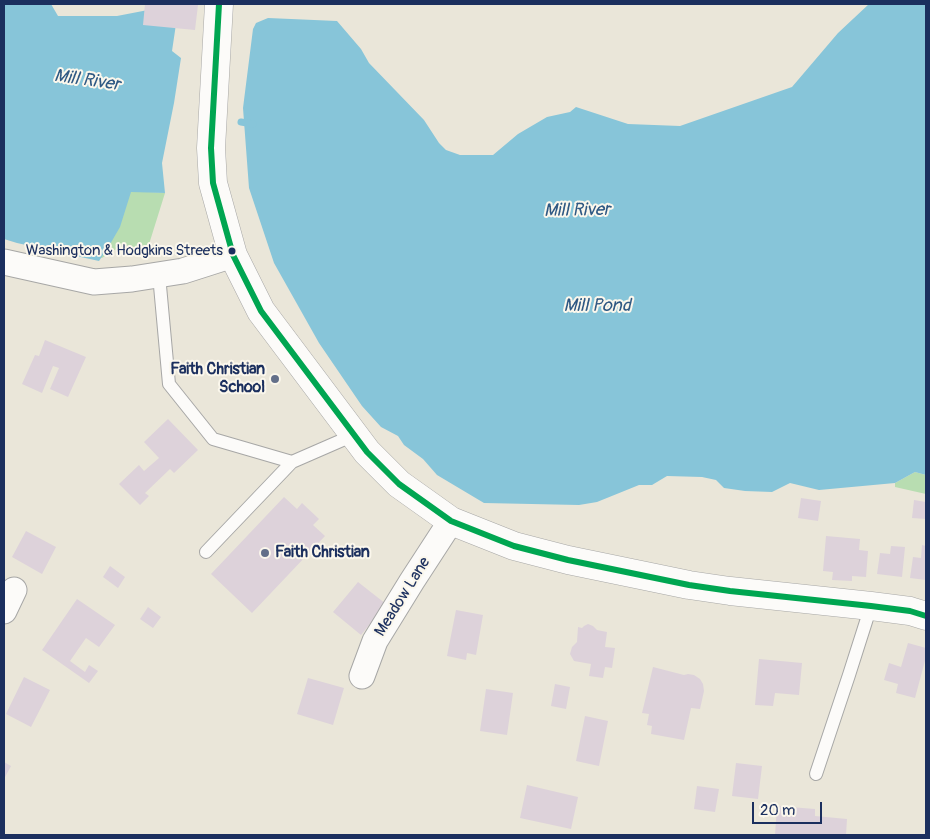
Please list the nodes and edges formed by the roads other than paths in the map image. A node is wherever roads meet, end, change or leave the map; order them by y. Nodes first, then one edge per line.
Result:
1 (219, 4) edge
2 (234, 255) junction
3 (4, 262) edge
4 (159, 275) junction
5 (354, 435) junction
6 (292, 462) junction
7 (451, 522) junction
8 (206, 552) dead end
9 (871, 606) junction
10 (926, 616) edge
11 (362, 676) dead end
12 (816, 774) dead end

1 - 2 main road
2 - 4 street
2 - 5 main road
3 - 4 street
4 - 6 lane
5 - 6 lane
5 - 7 main road
6 - 8 lane
7 - 9 main road
7 - 11 street, Meadow Lane
9 - 10 main road
9 - 12 lane

